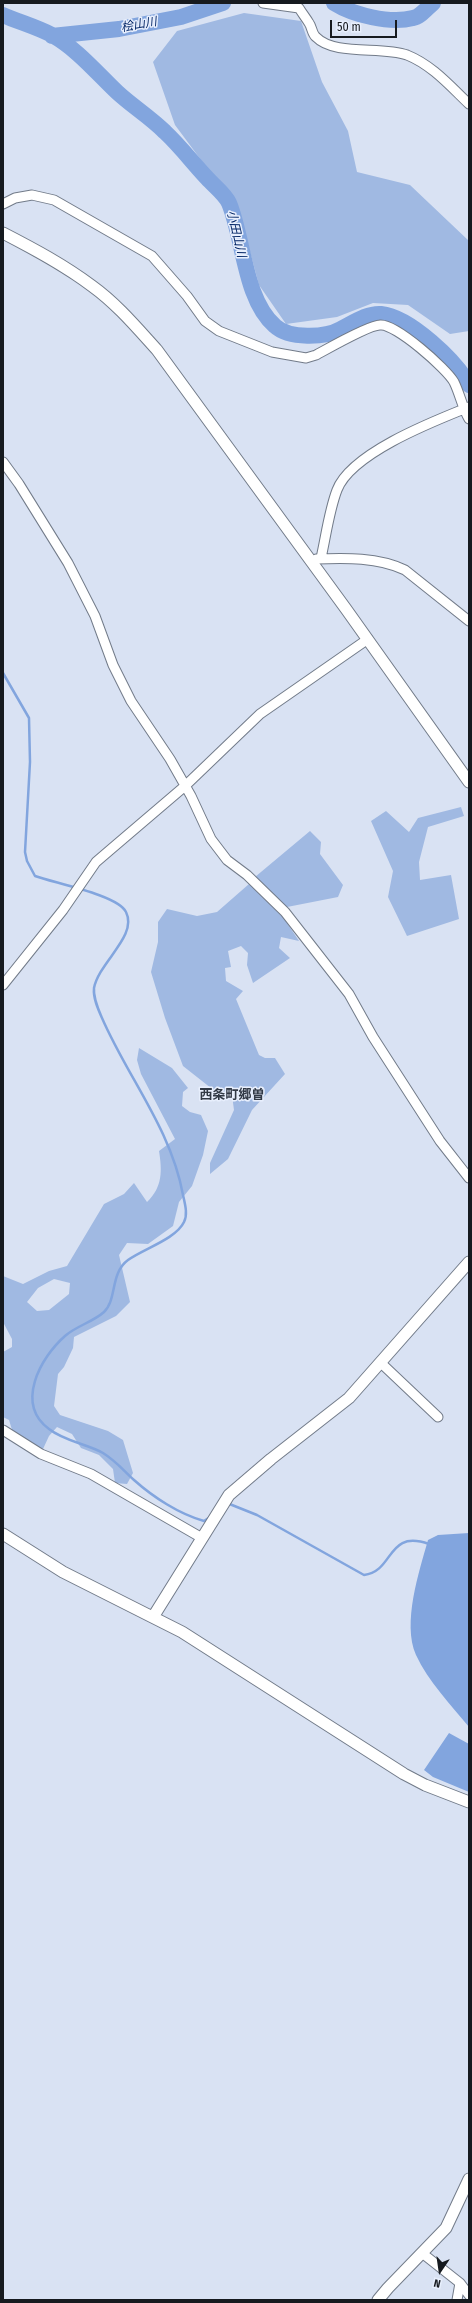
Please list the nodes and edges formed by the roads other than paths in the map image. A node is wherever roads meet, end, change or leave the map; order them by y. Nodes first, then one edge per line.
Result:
1 (263, 3) edge
2 (469, 104) edge
3 (3, 204) edge
4 (3, 233) edge
5 (466, 408) edge
6 (469, 419) edge
7 (3, 462) edge
8 (321, 558) junction
9 (310, 559) junction
10 (469, 621) edge
11 (368, 639) junction
12 (469, 782) edge
13 (185, 786) junction
14 (3, 985) edge
15 (469, 1178) edge
16 (469, 1262) edge
17 (381, 1363) junction
18 (438, 1417) dead end
19 (3, 1430) edge
20 (3, 1534) edge
21 (202, 1538) junction
22 (153, 1617) junction
23 (469, 1802) edge
24 (469, 2179) edge
25 (422, 2253) junction
26 (469, 2280) edge
27 (460, 2283) junction
28 (469, 2295) edge
29 (378, 2300) edge
30 (457, 2300) edge

1 - 2 street
3 - 5 street
4 - 9 street
5 - 6 street
5 - 8 street
7 - 13 street
8 - 9 street
8 - 10 street
9 - 11 street
11 - 12 street
11 - 13 street
13 - 14 street
13 - 15 street
16 - 17 street
17 - 18 street
17 - 21 street
19 - 21 street
20 - 22 street
21 - 22 street
22 - 23 street
24 - 25 street
25 - 27 street
25 - 29 street
26 - 27 street
27 - 28 street
27 - 30 street

